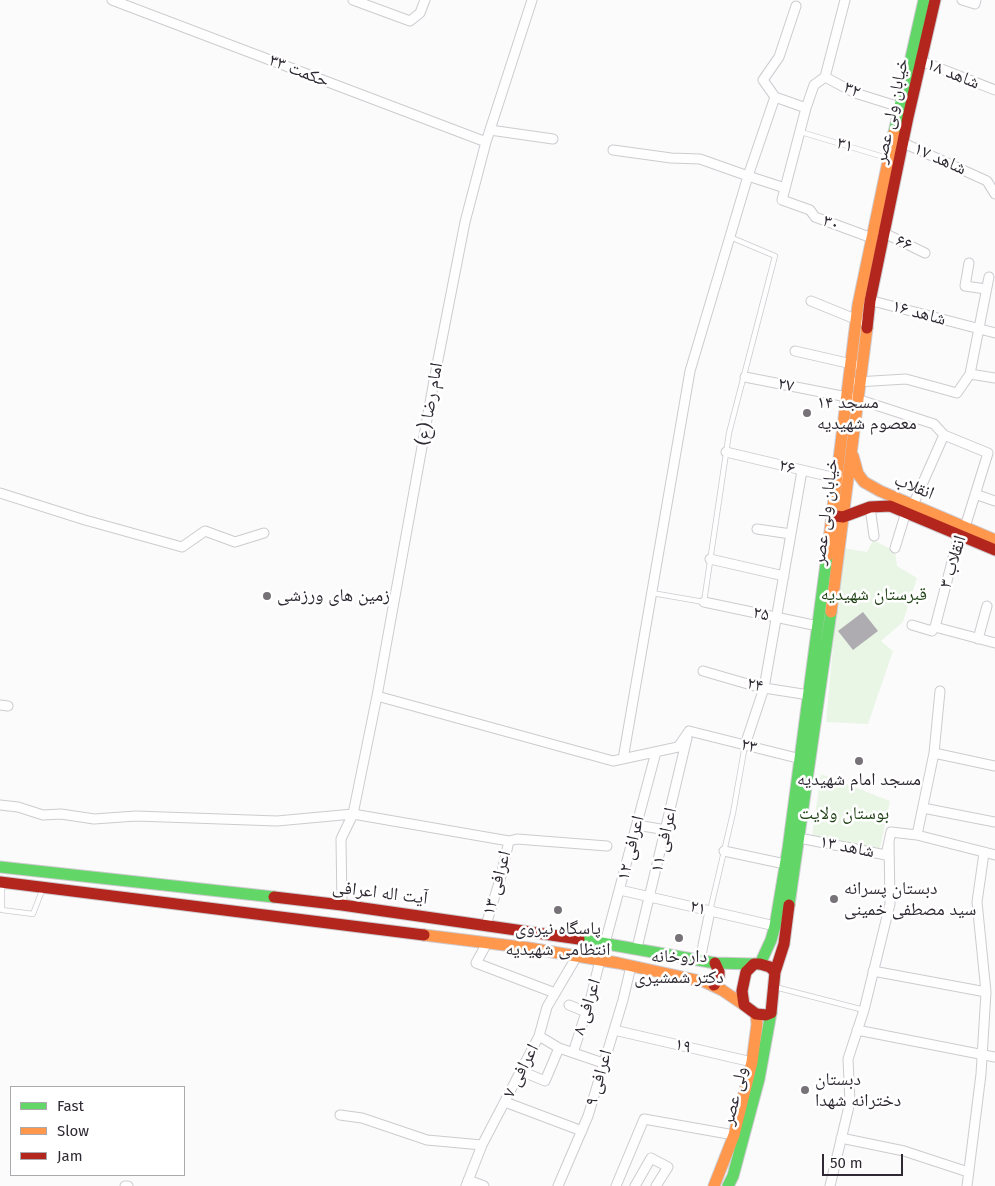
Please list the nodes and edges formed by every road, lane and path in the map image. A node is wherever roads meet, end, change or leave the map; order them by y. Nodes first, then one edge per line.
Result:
1 (112, 0) edge
2 (353, 0) edge
3 (425, 0) edge
4 (532, 0) edge
5 (845, 0) edge
6 (924, 0) edge
7 (935, 0) edge
8 (962, 0) edge
9 (976, 2) edge
10 (796, 6) dead end
11 (916, 59) junction
12 (825, 76) junction
13 (995, 90) edge
14 (775, 97) junction
15 (806, 108) junction
16 (904, 108) junction
17 (490, 130) junction
18 (801, 132) junction
19 (553, 139) dead end
20 (897, 141) junction
21 (486, 142) junction
22 (613, 150) dead end
23 (888, 159) junction
24 (748, 176) junction
25 (786, 188) junction
26 (995, 194) edge
27 (884, 234) junction
28 (730, 237) junction
29 (872, 238) junction
30 (925, 253) dead end
31 (969, 263) dead end
32 (989, 285) edge
33 (865, 299) junction
34 (812, 301) dead end
35 (861, 322) junction
36 (979, 329) junction
37 (995, 333) edge
38 (795, 351) dead end
39 (856, 364) junction
40 (970, 374) junction
41 (745, 377) junction
42 (995, 378) edge
43 (854, 381) junction
44 (852, 398) junction
45 (944, 435) junction
46 (846, 448) junction
47 (726, 452) junction
48 (988, 453) joint
49 (802, 471) junction
50 (842, 479) junction
51 (0, 493) edge
52 (975, 494) junction
53 (995, 501) edge
54 (870, 507) junction
55 (910, 509) junction
56 (837, 516) junction
57 (757, 529) dead end
58 (962, 531) junction
59 (264, 533) dead end
60 (791, 534) junction
61 (874, 536) dead end
62 (995, 540) edge
63 (895, 548) dead end
64 (995, 550) edge
65 (710, 559) junction
66 (784, 576) junction
67 (652, 593) junction
68 (704, 602) junction
69 (986, 606) dead end
70 (776, 617) junction
71 (912, 625) dead end
72 (818, 626) junction
73 (934, 627) junction
74 (978, 639) junction
75 (995, 643) edge
76 (703, 671) dead end
77 (764, 688) junction
78 (940, 691) dead end
79 (808, 695) junction
80 (377, 696) junction
81 (689, 731) junction
82 (745, 745) junction
83 (656, 752) junction
84 (934, 753) junction
85 (623, 759) junction
86 (805, 760) junction
87 (995, 766) edge
88 (0, 805) edge
89 (923, 808) junction
90 (353, 814) junction
91 (995, 822) edge
92 (637, 825) junction
93 (666, 830) junction
94 (917, 835) junction
95 (794, 837) junction
96 (509, 841) junction
97 (889, 841) junction
98 (608, 846) dead end
99 (724, 851) junction
100 (984, 852) junction
101 (995, 855) edge
102 (785, 864) junction
103 (0, 867) edge
104 (47, 872) junction
105 (1, 883) edge
106 (45, 888) junction
107 (620, 890) junction
108 (650, 897) junction
109 (342, 905) junction
110 (710, 911) junction
111 (486, 925) junction
112 (776, 926) junction
113 (487, 943) junction
114 (605, 943) junction
115 (637, 948) junction
116 (577, 956) junction
117 (600, 960) junction
118 (700, 960) junction
119 (715, 963) junction
120 (757, 964) junction
121 (631, 966) junction
122 (873, 971) junction
123 (775, 972) junction
124 (714, 985) junction
125 (774, 986) junction
126 (986, 992) junction
127 (555, 993) junction
128 (985, 1003) junction
129 (995, 1003) edge
130 (744, 1005) junction
131 (569, 1006) dead end
132 (864, 1010) junction
133 (586, 1012) junction
134 (771, 1013) junction
135 (756, 1014) junction
136 (614, 1030) junction
137 (857, 1030) junction
138 (539, 1036) junction
139 (559, 1048) junction
140 (573, 1053) junction
141 (982, 1054) junction
142 (995, 1057) edge
143 (752, 1062) junction
144 (603, 1063) junction
145 (521, 1071) junction
146 (505, 1102) junction
147 (340, 1114) dead end
148 (582, 1131) junction
149 (734, 1135) junction
150 (841, 1138) junction
151 (482, 1145) junction
152 (968, 1172) junction
153 (467, 1183) edge
154 (618, 1185) edge
155 (484, 1186) edge
156 (558, 1186) edge
157 (635, 1186) edge
158 (656, 1186) edge
159 (714, 1186) edge
160 (728, 1186) edge
161 (830, 1186) edge
162 (967, 1186) edge

1 - 21 street, حکمت ۳۳
2 - 3 street
4 - 17 street, امام رضا (ع)
5 - 12 street
6 - 11 main road, خیابان ولی عصر
7 - 11 main road, خیابان ولی عصر
8 - 9 street
10 - 14 street
11 - 13 street, شاهد ۱۸
11 - 16 main road, خیابان ولی عصر
12 - 15 street
12 - 16 street, ۳۲
14 - 15 street
14 - 24 street
15 - 18 street
16 - 20 main road, خیابان ولی عصر
17 - 19 street
17 - 21 street, امام رضا (ع)
18 - 23 lane, ۳۱
18 - 25 street
20 - 23 main road, خیابان ولی عصر
20 - 26 street, شاهد ۱۷
20 - 27 main road, خیابان ولی عصر
21 - 80 street, امام رضا (ع)
22 - 24 street
23 - 29 main road, خیابان ولی عصر
24 - 25 street
24 - 28 street
25 - 29 street, ۳۰
27 - 29 street
27 - 30 street, ۶۶
27 - 33 main road, خیابان ولی عصر
28 - 41 lane
28 - 67 street
29 - 33 main road, خیابان ولی عصر
31 - 32 street
32 - 36 street
33 - 35 main road, خیابان ولی عصر
33 - 36 street, شاهد ۱۶
34 - 35 street
35 - 39 main road, خیابان ولی عصر
36 - 37 street, شاهد ۱۶
36 - 40 street
38 - 39 street
39 - 43 main road, خیابان ولی عصر
40 - 42 street
40 - 43 street
41 - 44 street, ۲۷
41 - 47 lane
43 - 44 main road, خیابان ولی عصر
44 - 45 street, ۲۷
44 - 46 main road, خیابان ولی عصر
45 - 48 street, ۲۷
45 - 55 street
46 - 50 main road, خیابان ولی عصر
46 - 55 main road, انقلاب
47 - 49 street, ۲۶
47 - 65 lane
48 - 52 street, انقلاب ۳
49 - 50 street, ۲۶
49 - 60 street
50 - 56 main road, خیابان ولی عصر
51 - 59 street
52 - 53 street
52 - 58 street, انقلاب ۳
54 - 55 main road, انقلاب
54 - 56 main road, انقلاب
54 - 61 street
55 - 58 main road, انقلاب
55 - 63 street
56 - 72 main road, خیابان ولی عصر
56 - 86 main road, خیابان ولی عصر
57 - 60 street
58 - 62 main road, انقلاب
58 - 64 main road, انقلاب
58 - 73 street, انقلاب ۳
60 - 66 street
65 - 66 street
65 - 68 lane
66 - 70 street
67 - 68 lane
67 - 85 street
68 - 70 street, ۲۵
69 - 74 street
70 - 72 street, ۲۵
70 - 77 street
71 - 73 street
72 - 79 main road, خیابان ولی عصر
73 - 74 street
74 - 75 street
76 - 77 street, ۲۴
77 - 79 street, ۲۴
77 - 82 street
78 - 84 street
79 - 86 main road, خیابان ولی عصر
80 - 85 street
80 - 90 street, امام رضا (ع)
81 - 82 street, ۲۳
81 - 83 street
81 - 93 street, اعرافی ۱۱
82 - 86 street, ۲۳
82 - 99 lane
83 - 85 street
83 - 92 street, اعرافی ۱۲
84 - 87 street
84 - 89 street
86 - 95 main road, خیابان ولی عصر
88 - 90 street
89 - 91 street
89 - 94 street
90 - 96 street
90 - 109 street, امام رضا (ع)
92 - 93 street
92 - 107 street, اعرافی ۱۲
93 - 108 street, اعرافی ۱۱
94 - 97 street, شاهد ۱۳
94 - 100 street
95 - 97 street, شاهد ۱۳
95 - 102 main road, خیابان ولی عصر
95 - 123 main road, خیابان ولی عصر
96 - 98 street
96 - 111 street, اعرافی ۱۳
97 - 122 street
99 - 102 street
99 - 110 lane
100 - 101 street
100 - 126 street
102 - 112 main road, خیابان ولی عصر
103 - 104 main road, آیت اله اعرافی
104 - 106 main road
104 - 109 main road, آیت اله اعرافی
105 - 106 main road, آیت اله اعرافی
105 - 106 lane
106 - 113 main road, آیت اله اعرافی
107 - 108 street, ۲۱
107 - 114 street, اعرافی ۱۲
108 - 110 street, ۲۱
108 - 115 street, اعرافی ۱۱
109 - 111 main road, آیت اله اعرافی
110 - 112 street, ۲۱
110 - 118 street
111 - 114 main road, آیت اله اعرافی
112 - 120 main road, خیابان ولی عصر
113 - 116 main road, آیت اله اعرافی
113 - 127 street
114 - 115 main road, آیت اله اعرافی
115 - 118 main road, آیت اله اعرافی
116 - 117 main road, آیت اله اعرافی
116 - 127 street, اعرافی ۷
117 - 121 main road, آیت اله اعرافی
117 - 133 street, اعرافی ۸
118 - 119 main road, آیت اله اعرافی
119 - 120 main road, آیت اله اعرافی
119 - 124 main road
120 - 123 main road
120 - 130 main road
121 - 124 main road, آیت اله اعرافی
121 - 136 street, اعرافی ۹
122 - 126 street
122 - 132 street
123 - 125 main road
124 - 130 main road, آیت اله اعرافی
125 - 132 lane
125 - 134 main road
126 - 128 street
127 - 138 street, اعرافی ۷
128 - 129 street
128 - 141 street
130 - 135 main road
131 - 133 street
132 - 137 street
133 - 140 street, اعرافی ۸
134 - 135 main road
134 - 160 main road, ولی عصر
135 - 143 main road, ولی عصر
136 - 143 street, ۱۹
136 - 144 street, اعرافی ۹
137 - 141 street
137 - 150 street
138 - 139 street
138 - 145 street, اعرافی ۷
139 - 140 street
139 - 145 street
140 - 144 street
141 - 142 street
141 - 152 street
143 - 149 main road, ولی عصر
144 - 148 street, اعرافی ۹
145 - 146 street, اعرافی ۷
146 - 148 street
146 - 151 street, اعرافی ۷
147 - 151 street
148 - 156 street, اعرافی ۹
149 - 154 street
149 - 159 main road, ولی عصر
150 - 152 street
150 - 161 street
151 - 153 street, اعرافی ۷
152 - 162 street
153 - 155 street
157 - 158 street

